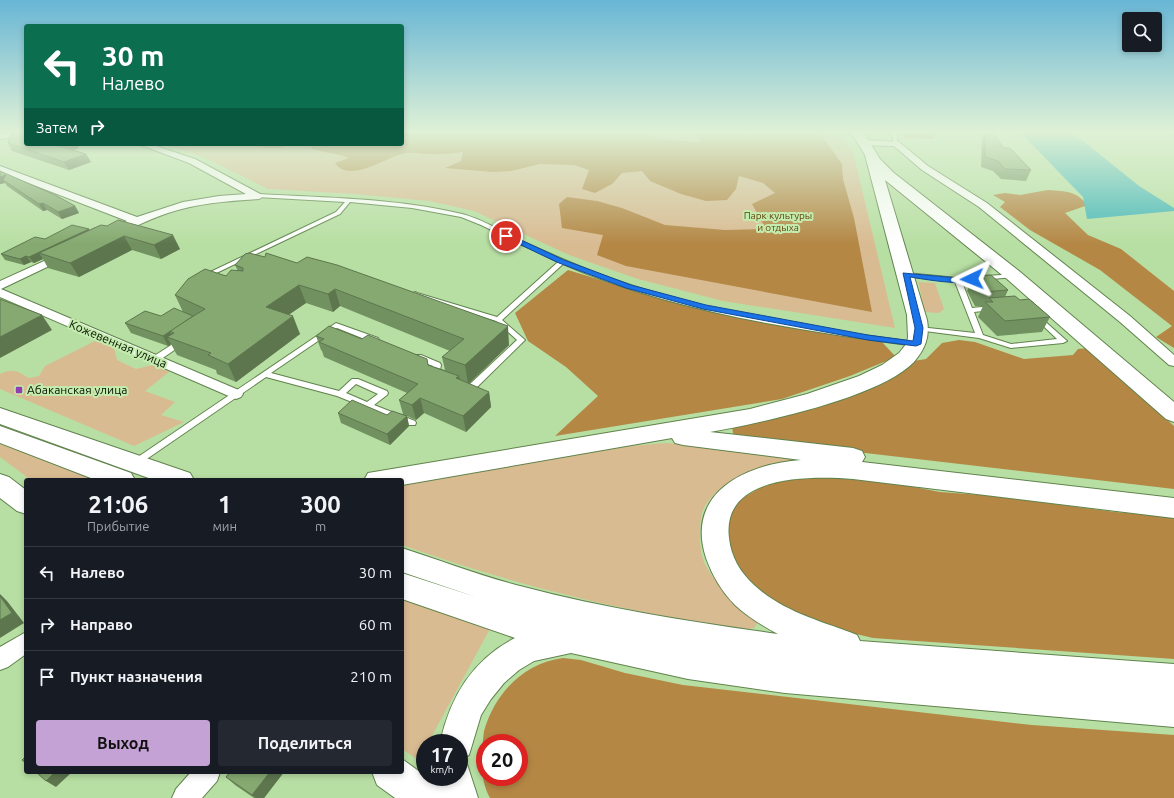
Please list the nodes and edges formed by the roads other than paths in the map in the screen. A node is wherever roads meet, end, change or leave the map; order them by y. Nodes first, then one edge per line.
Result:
1 (0, 169) edge
2 (208, 169) edge
3 (873, 169) edge
4 (882, 169) edge
5 (927, 169) edge
6 (259, 196) junction
7 (348, 201) junction
8 (135, 220) junction
9 (99, 237) edge
10 (260, 250) junction
11 (71, 251) edge
12 (267, 254) edge
13 (251, 261) edge
14 (561, 262) junction
15 (906, 275) junction
16 (1013, 275) junction
17 (958, 280) junction
18 (202, 282) edge
19 (0, 286) edge
20 (409, 292) edge
21 (0, 293) edge
22 (1001, 308) edge
23 (970, 310) junction
24 (1030, 311) edge
25 (498, 320) junction
26 (918, 336) junction
27 (980, 336) junction
28 (188, 339) edge
29 (386, 345) edge
30 (408, 354) edge
31 (154, 360) junction
32 (1174, 362) edge
33 (265, 374) junction
34 (236, 394) junction
35 (340, 394) junction
36 (369, 405) junction
37 (1174, 414) edge
38 (0, 416) edge
39 (412, 423) dead end
40 (0, 434) edge
41 (630, 438) junction
42 (128, 472) edge
43 (168, 478) edge
44 (389, 478) edge
45 (0, 484) edge
46 (1174, 496) edge
47 (24, 502) edge
48 (1174, 508) edge
49 (404, 561) edge
50 (404, 587) edge
51 (585, 642) junction
52 (24, 643) edge
53 (0, 660) edge
54 (907, 661) junction
55 (1174, 680) edge
56 (1174, 710) edge
57 (459, 734) edge
58 (206, 774) edge
59 (393, 774) edge
60 (456, 786) edge
61 (186, 798) edge
62 (425, 798) edge
63 (459, 798) edge

1 - 8 street
2 - 6 street
3 - 15 main road
4 - 16 main road
5 - 32 street
6 - 7 lane
6 - 8 street
7 - 10 lane
7 - 14 lane
8 - 9 street
10 - 12 lane
10 - 13 lane
10 - 18 lane
11 - 19 street
14 - 25 lane
14 - 26 lane
15 - 17 lane
15 - 26 main road
16 - 17 lane
16 - 37 main road
17 - 23 lane
20 - 25 lane
21 - 31 street, Кожевенная улица
22 - 23 lane
23 - 27 lane
24 - 27 lane
25 - 30 lane
26 - 27 lane
26 - 41 main road
28 - 31 lane
29 - 33 lane
31 - 34 street, Кожевенная улица
33 - 34 lane
33 - 35 lane
34 - 42 lane
35 - 36 lane
35 - 36 lane
36 - 39 lane
38 - 42 main road
40 - 42 main road
41 - 44 main road
41 - 46 main road
42 - 43 main road
45 - 47 main road
48 - 54 main road
49 - 54 main road
50 - 51 main road
51 - 56 main road
51 - 57 main road
52 - 53 street
54 - 55 main road
58 - 61 street
59 - 62 main road
60 - 63 main road

